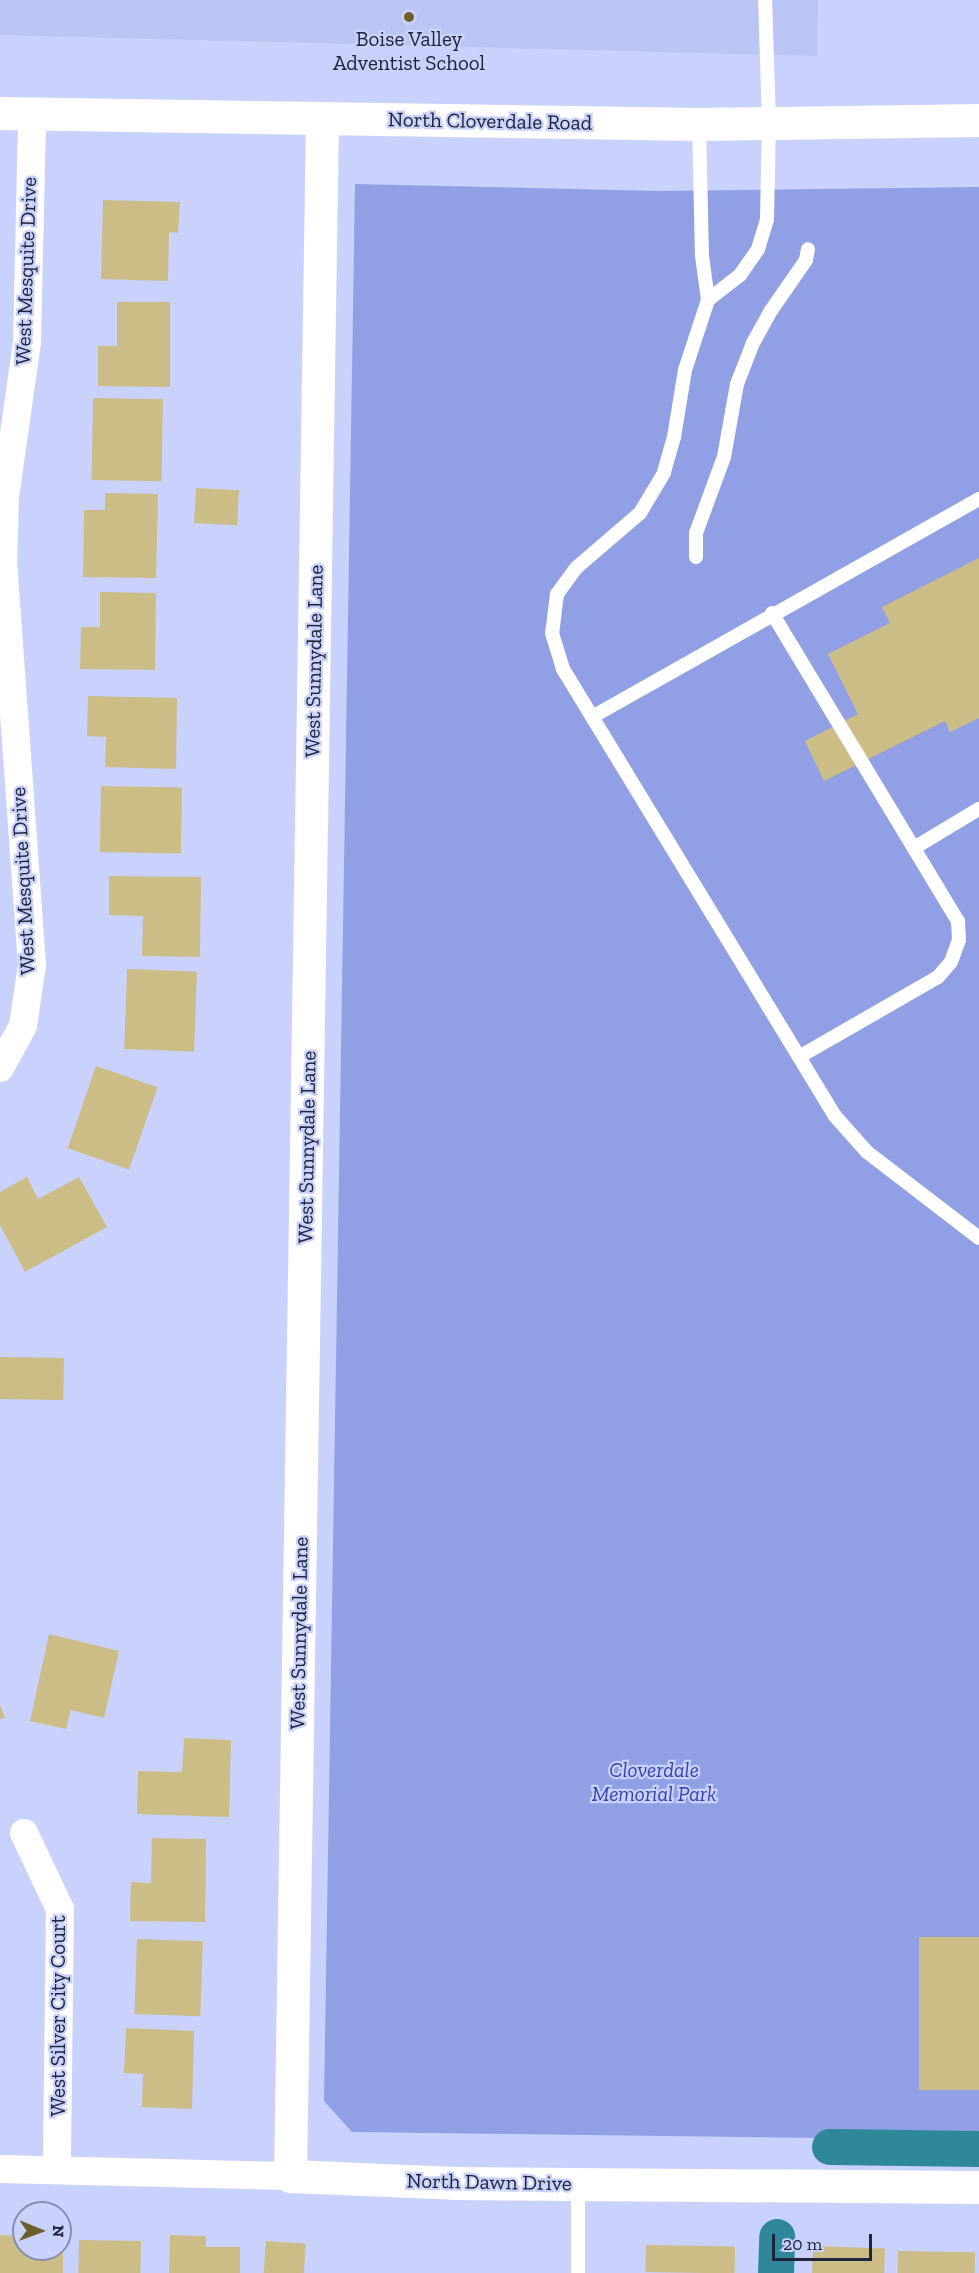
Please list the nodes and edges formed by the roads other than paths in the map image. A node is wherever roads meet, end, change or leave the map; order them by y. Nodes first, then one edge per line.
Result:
1 (765, 0) edge
2 (16, 113) edge
3 (322, 118) junction
4 (979, 120) edge
5 (699, 124) junction
6 (769, 124) junction
7 (808, 249) dead end
8 (708, 300) junction
9 (979, 499) edge
10 (696, 557) dead end
11 (772, 613) junction
12 (592, 717) junction
13 (979, 809) edge
14 (914, 848) junction
15 (799, 1057) junction
16 (0, 1068) edge
17 (979, 1238) edge
18 (24, 1833) dead end
19 (0, 2169) edge
20 (57, 2170) junction
21 (290, 2176) junction
22 (578, 2184) junction
23 (979, 2187) edge
24 (578, 2273) edge

1 - 6 lane
2 - 3 street, North Cloverdale Road
2 - 16 street, West Mesquite Drive
3 - 5 street, North Cloverdale Road
3 - 21 street, West Sunnydale Lane
4 - 6 street, North Cloverdale Road
5 - 6 street, North Cloverdale Road
5 - 8 lane
6 - 8 lane
7 - 10 lane
8 - 12 lane
9 - 11 lane
11 - 12 lane
11 - 14 lane
12 - 15 lane
13 - 14 lane
14 - 15 lane
15 - 17 lane
18 - 20 street, West Silver City Court
19 - 20 street, North Dawn Drive
20 - 21 street, North Dawn Drive
21 - 22 street, North Dawn Drive
22 - 23 street, North Dawn Drive
22 - 24 lane

